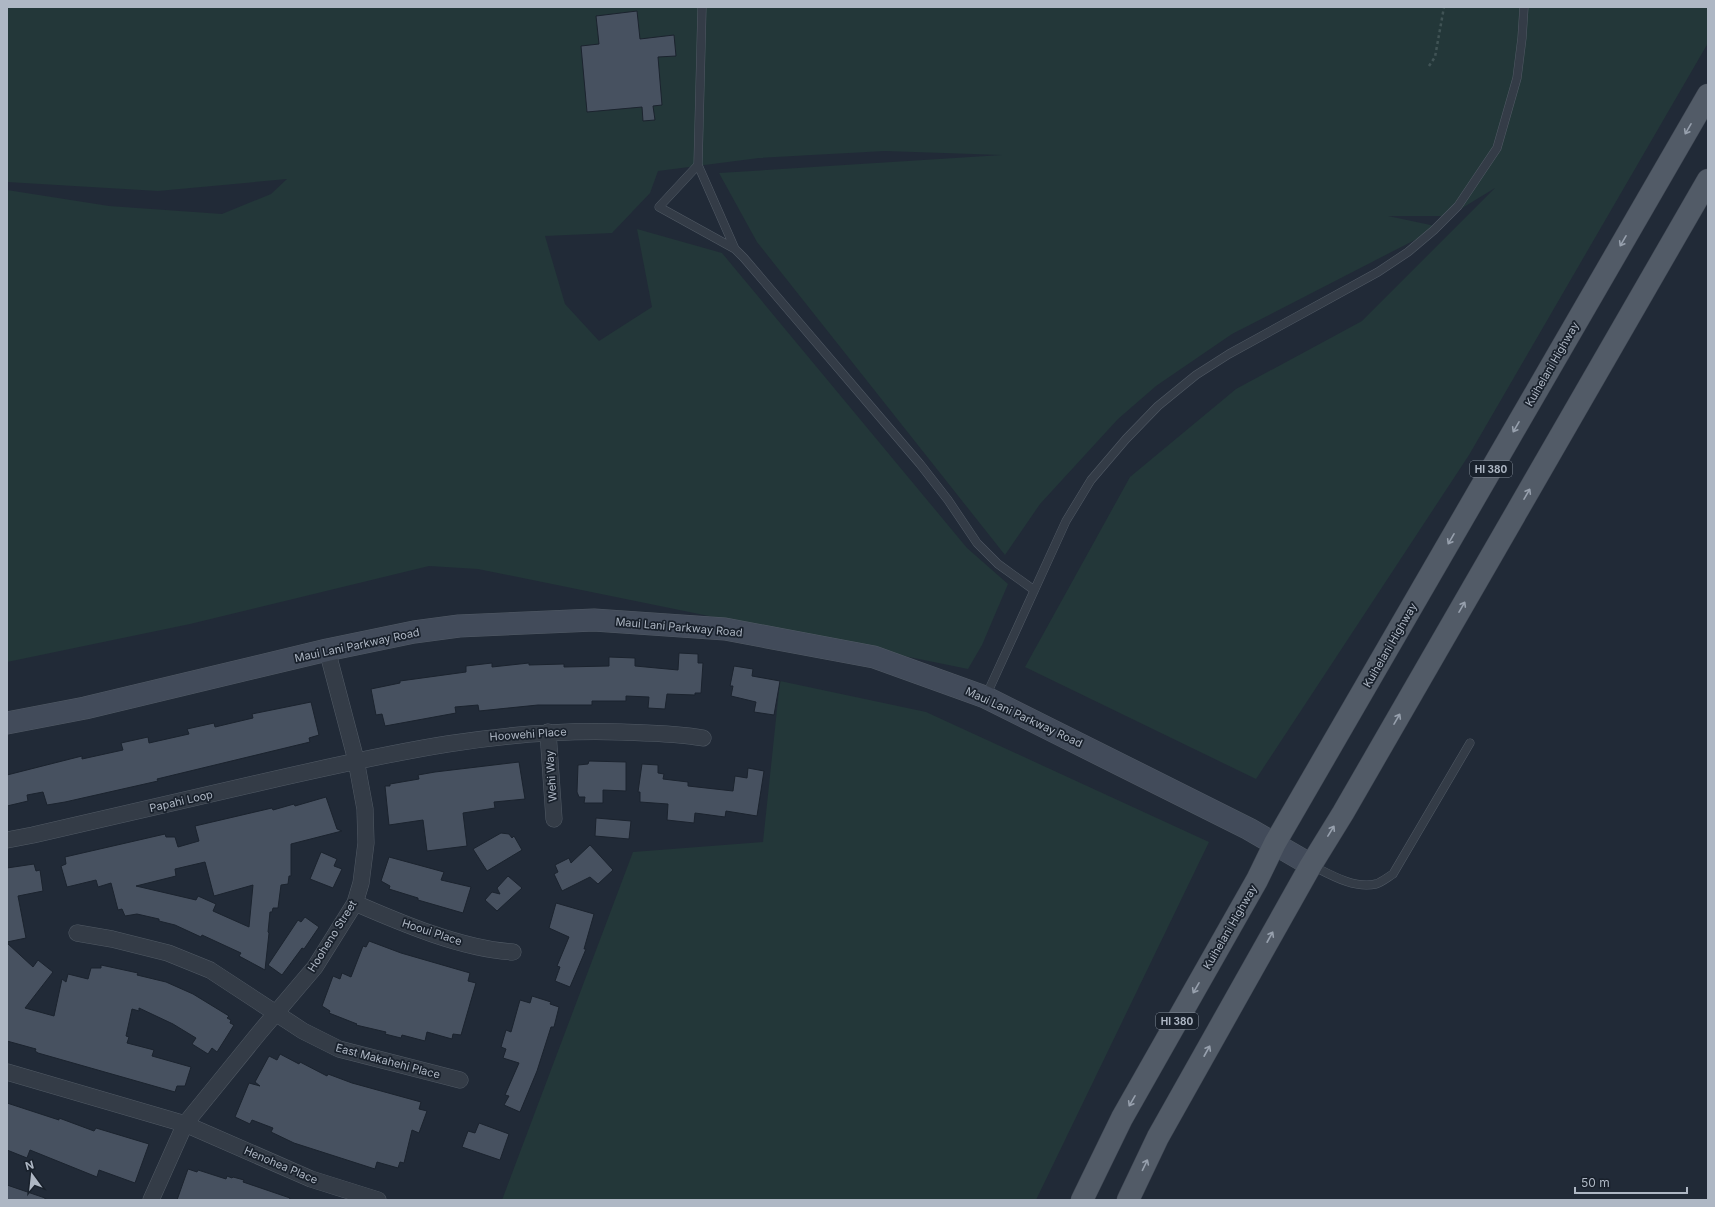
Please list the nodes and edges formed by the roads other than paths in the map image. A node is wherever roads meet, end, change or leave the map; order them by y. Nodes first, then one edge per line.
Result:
1 (702, 7) edge
2 (1524, 7) edge
3 (1708, 95) edge
4 (698, 165) junction
5 (1708, 180) edge
6 (735, 250) junction
7 (1034, 590) junction
8 (327, 650) junction
9 (985, 697) junction
10 (7, 723) edge
11 (548, 732) junction
12 (703, 738) dead end
13 (1470, 743) dead end
14 (356, 760) junction
15 (554, 819) dead end
16 (7, 840) edge
17 (1275, 843) junction
18 (1311, 864) junction
19 (355, 903) junction
20 (77, 932) dead end
21 (512, 952) dead end
22 (275, 1014) junction
23 (7, 1072) edge
24 (460, 1080) dead end
25 (186, 1124) junction
26 (150, 1200) edge
27 (378, 1200) edge
28 (1082, 1200) edge
29 (1128, 1200) edge

1 - 4 lane
2 - 7 lane
3 -> 17 main road, Kuihelani Highway / HI 380
4 - 6 lane
4 - 6 lane
18 -> 5 main road
6 - 7 lane
7 - 9 lane
8 - 9 main road, Maui Lani Parkway Road
8 - 10 main road, Maui Lani Parkway Road
8 - 14 street, Hooheno Street
9 - 17 main road, Maui Lani Parkway Road
11 - 12 street, Hoowehi Place
11 - 14 street, Hoowehi Place
11 - 15 street, Wehi Way
13 - 18 lane
14 - 16 street, Papahi Loop
14 - 19 street, Hooheno Street
17 - 18 main road, Maui Lani Parkway Road
17 -> 28 main road, Kuihelani Highway / HI 380
29 -> 18 main road
19 - 21 street, Hooui Place
19 - 22 street, Hooheno Street
20 - 22 street, East Makahehi Place
22 - 24 street, East Makahehi Place
22 - 25 street, Hooheno Street
23 - 25 street
25 - 26 street, Hooheno Street
25 - 27 street, Henohea Place

